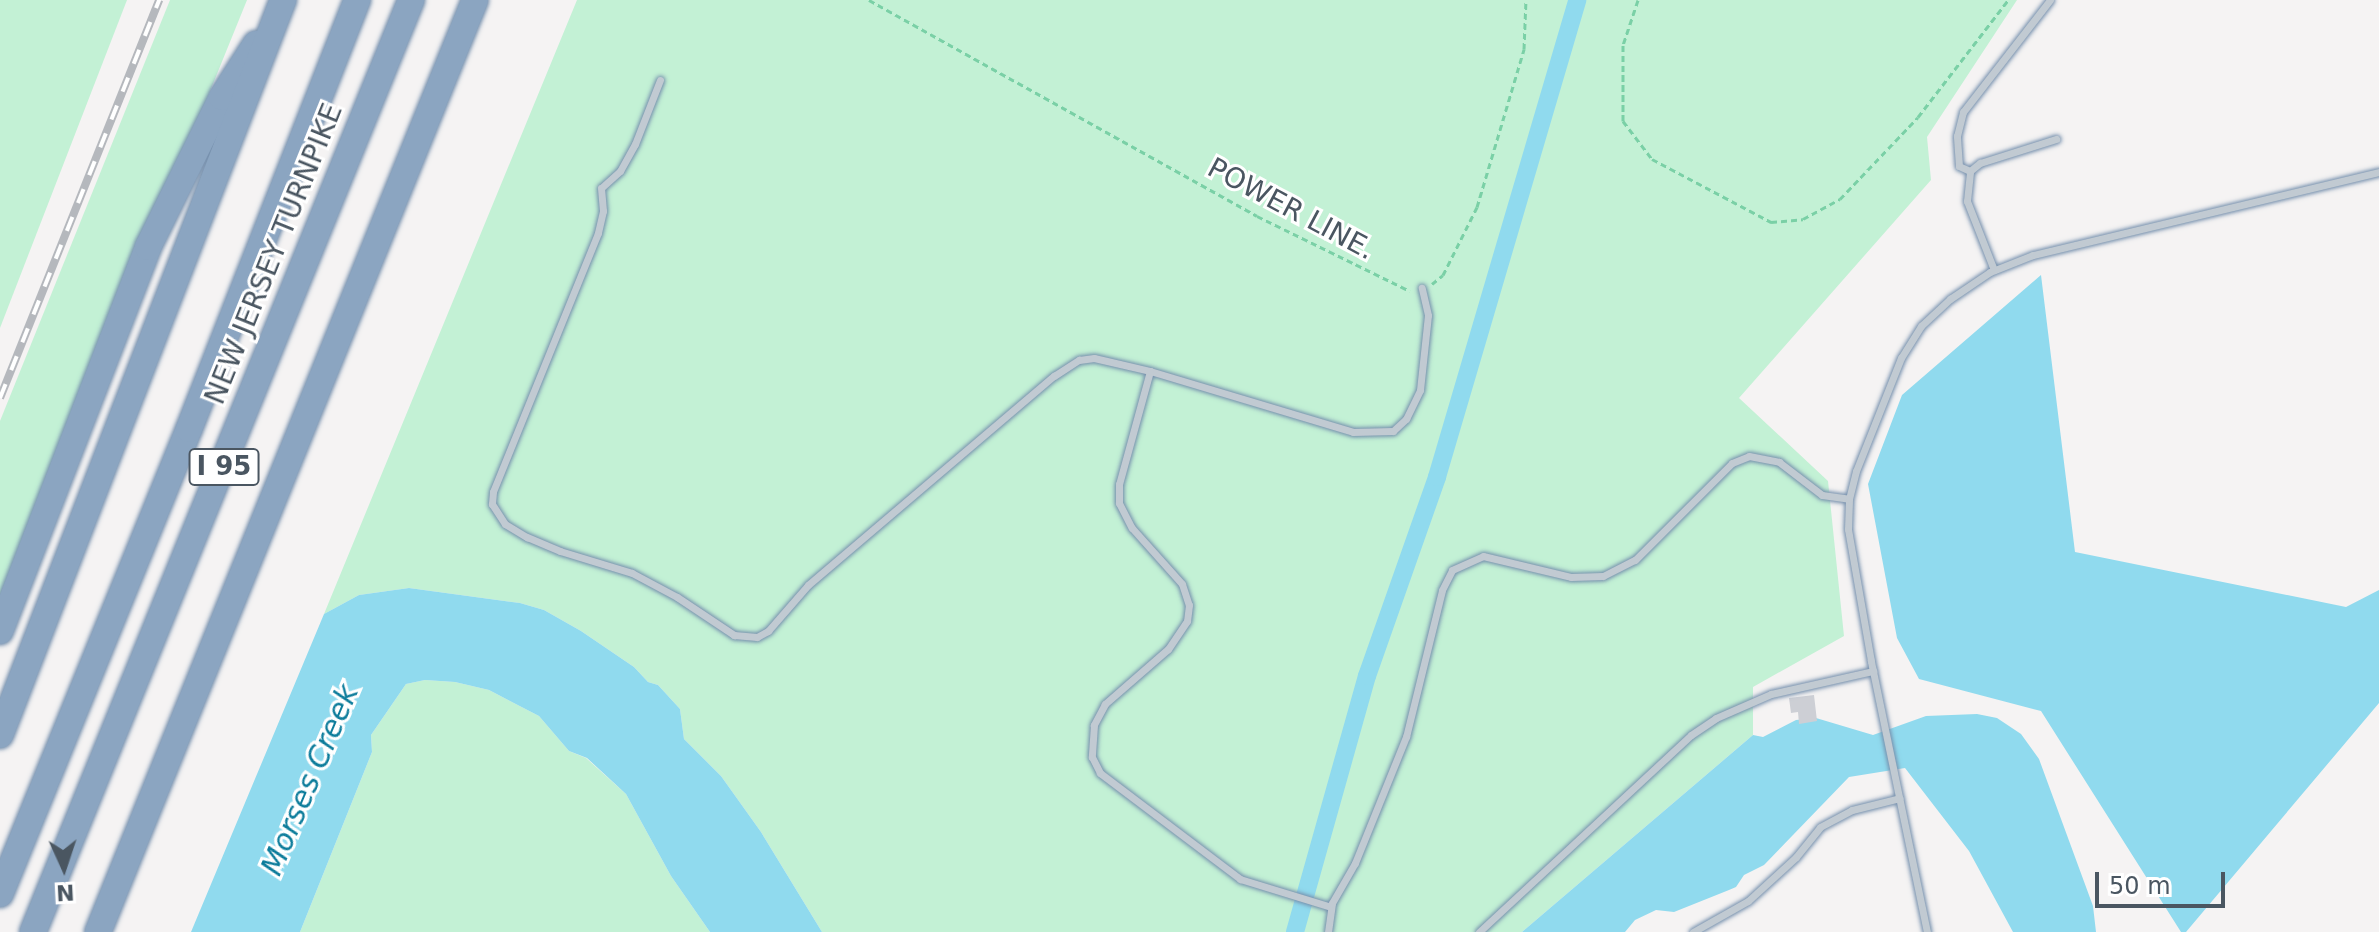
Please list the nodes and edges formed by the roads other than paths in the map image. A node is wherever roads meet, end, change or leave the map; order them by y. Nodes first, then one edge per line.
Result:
1 (357, 0) edge
2 (411, 0) edge
3 (475, 0) edge
4 (2050, 0) edge
5 (281, 4) edge
6 (660, 80) dead end
7 (2056, 139) dead end
8 (1970, 171) junction
9 (2379, 172) edge
10 (1994, 270) junction
11 (1422, 288) road end
12 (1150, 371) junction
13 (1849, 499) junction
14 (0, 631) edge
15 (1873, 671) junction
16 (0, 735) edge
17 (1900, 798) junction
18 (0, 894) edge
19 (1331, 907) junction
20 (33, 932) edge
21 (98, 932) edge
22 (1328, 932) edge
23 (1479, 932) edge
24 (1693, 932) edge
25 (1927, 932) edge

1 - 18 highway, NEW JERSEY TURNPIKE / I 95
2 - 20 highway, NEW JERSEY TURNPIKE / I 95
3 - 21 highway, I 95
4 - 8 lane
5 - 14 highway
5 - 16 highway
6 - 12 lane
7 - 8 lane
8 - 10 lane
9 - 10 lane
10 - 13 lane
11 - 12 lane
12 - 19 lane
13 - 15 lane
13 - 19 lane
15 - 17 lane
15 - 23 lane
17 - 24 lane
17 - 25 lane
19 - 22 lane

